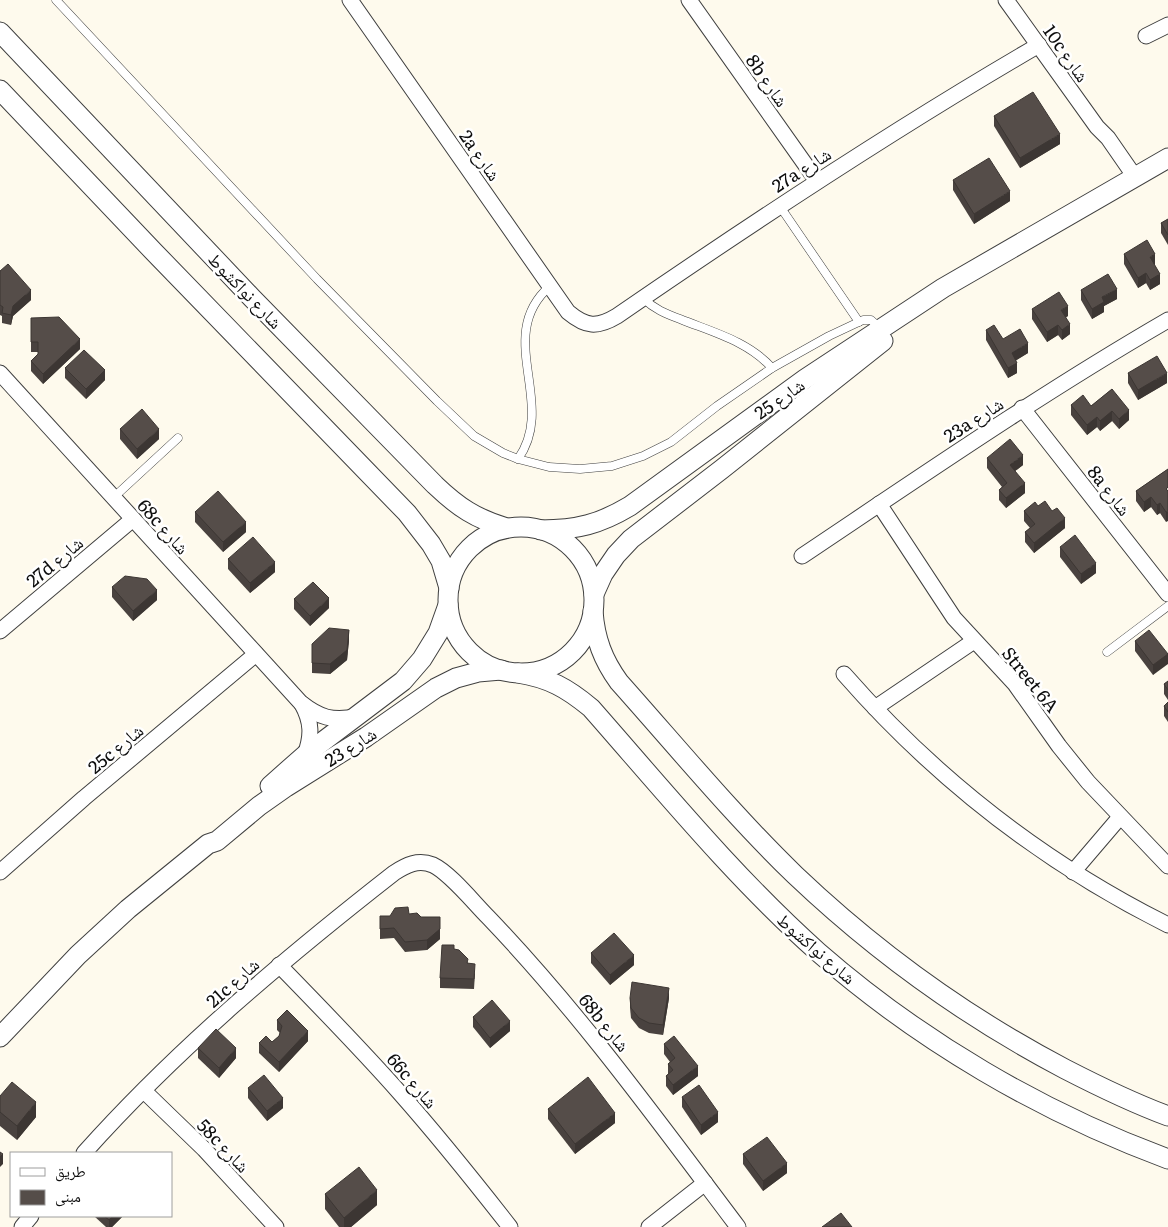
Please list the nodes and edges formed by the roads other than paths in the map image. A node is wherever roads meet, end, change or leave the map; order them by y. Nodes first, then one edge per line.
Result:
1 (56, 0) edge
2 (350, 0) edge
3 (689, 0) edge
4 (1006, 0) edge
5 (1168, 25) edge
6 (1, 31) edge
7 (1146, 36) dead end
8 (1039, 45) junction
9 (0, 90) edge
10 (1168, 158) edge
11 (1131, 179) junction
12 (817, 181) junction
13 (780, 205) junction
14 (1012, 249) junction
15 (550, 286) junction
16 (643, 298) junction
17 (1168, 320) edge
18 (858, 322) junction
19 (587, 325) joint
20 (881, 329) junction
21 (772, 368) junction
22 (0, 373) edge
23 (5, 389) edge
24 (1022, 408) junction
25 (178, 438) dead end
26 (518, 459) junction
27 (114, 498) junction
28 (879, 504) junction
29 (133, 519) junction
30 (507, 528) junction
31 (541, 530) junction
32 (802, 556) dead end
33 (1168, 594) edge
34 (448, 597) junction
35 (593, 602) junction
36 (1168, 606) edge
37 (0, 631) edge
38 (974, 641) junction
39 (1107, 652) dead end
40 (256, 654) junction
41 (509, 671) junction
42 (844, 674) dead end
43 (301, 703) junction
44 (875, 708) junction
45 (356, 717) junction
46 (305, 755) junction
47 (1120, 817) junction
48 (208, 844) junction
49 (423, 862) joint
50 (1168, 866) edge
51 (0, 872) edge
52 (1073, 872) junction
53 (1168, 925) edge
54 (279, 965) junction
55 (0, 1036) edge
56 (144, 1091) junction
57 (1168, 1116) edge
58 (85, 1152) edge
59 (1168, 1159) edge
60 (704, 1183) junction
61 (30, 1217) edge
62 (22, 1227) edge
63 (276, 1227) edge
64 (510, 1227) edge
65 (649, 1227) edge
66 (738, 1227) edge

1 - 26 lane
2 - 15 street, 2a شارع
3 - 12 street, 8b شارع
4 - 8 street, 10c شارع
5 - 7 street
6 - 30 street, شارع نواكشوط
8 - 11 street, 10c شارع
8 - 12 street, 27a شارع
9 - 34 street
10 - 11 street, شارع 25
11 - 14 street, شارع 25
12 - 13 street, 27a شارع
13 - 16 street, 27a شارع
13 - 18 lane
14 - 20 street, شارع 25
14 - 35 street, شارع 25
15 - 19 street, 2a شارع
15 - 26 lane
16 - 19 street, 27a شارع
16 - 21 lane
17 - 24 street, 23a شارع
18 - 20 lane
18 - 21 lane
20 - 31 street, شارع 25
21 - 26 lane
22 - 23 street, 68c شارع
23 - 27 street, 68c شارع
24 - 28 street, 23a شارع
24 - 33 street, 8a شارع
25 - 27 lane
27 - 29 street, 68c شارع
28 - 32 street, 23a شارع
28 - 38 street, Street 6A
29 - 37 street, 27d شارع
29 - 40 street, 68c شارع
30 - 31 street
30 - 34 street
31 - 35 street
34 - 41 street
34 - 45 street, شارع 23
35 - 41 street
35 - 57 street
36 - 39 lane
38 - 44 street
38 - 47 street, Street 6A
40 - 43 street, 68c شارع
40 - 51 street, 25c شارع
41 - 48 street, شارع 23
41 - 59 street, شارع نواكشوط
42 - 44 street
43 - 45 street, 68c شارع
43 - 46 street, 68c شارع
44 - 52 street
45 - 46 street, شارع 23
46 - 48 street, شارع 23
47 - 50 street, Street 6A
47 - 52 street
48 - 55 street, شارع 23
49 - 54 street, 21c شارع
49 - 60 street, 68b شارع
52 - 53 street
54 - 56 street, 21c شارع
54 - 64 street, 66c شارع
56 - 58 street, 21c شارع
56 - 63 street, 58c شارع
60 - 65 street
60 - 66 street, 68b شارع
61 - 62 street

